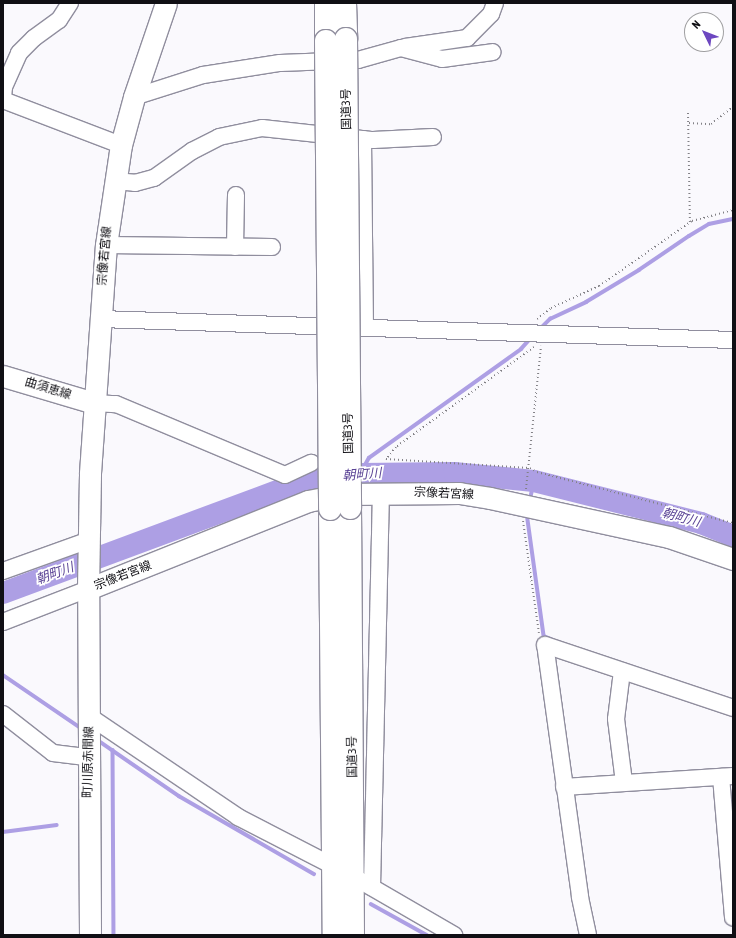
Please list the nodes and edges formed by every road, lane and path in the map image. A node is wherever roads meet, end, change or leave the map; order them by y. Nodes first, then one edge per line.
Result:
1 (70, 3) edge
2 (166, 3) edge
3 (326, 3) edge
4 (345, 3) edge
5 (495, 3) edge
6 (336, 40) junction
7 (401, 48) junction
8 (493, 52) dead end
9 (134, 96) junction
10 (3, 99) edge
11 (733, 107) edge
12 (688, 113) dead end
13 (689, 123) junction
14 (433, 137) dead end
15 (363, 139) junction
16 (121, 145) junction
17 (114, 181) junction
18 (236, 195) dead end
19 (733, 210) edge
20 (690, 223) junction
21 (106, 245) junction
22 (235, 247) junction
23 (272, 248) dead end
24 (100, 319) junction
25 (365, 327) junction
26 (524, 332) junction
27 (733, 340) edge
28 (3, 376) edge
29 (94, 403) junction
30 (311, 463) dead end
31 (530, 468) junction
32 (381, 492) junction
33 (524, 505) junction
34 (340, 508) junction
35 (733, 523) edge
36 (89, 540) junction
37 (733, 559) edge
38 (3, 571) edge
39 (88, 589) junction
40 (3, 622) edge
41 (545, 644) junction
42 (622, 671) junction
43 (733, 708) edge
44 (3, 714) edge
45 (90, 716) junction
46 (88, 757) junction
47 (727, 776) edge
48 (624, 782) junction
49 (564, 786) junction
50 (731, 865) edge
51 (334, 866) junction
52 (363, 882) junction
53 (733, 917) edge
54 (90, 935) edge
55 (334, 935) edge
56 (353, 935) edge
57 (454, 935) edge
58 (588, 935) edge

1 - 10 street
2 - 9 main road, 宗像若宮線
3 - 6 highway, 国道3号
4 - 6 highway, 国道3号
5 - 7 street
6 - 34 highway, 国道3号, bridge
7 - 8 street
7 - 9 street
9 - 16 main road, 宗像若宮線
10 - 16 street
11 - 13 path
12 - 13 path
13 - 20 path
14 - 15 street
15 - 17 street
15 - 25 street
16 - 17 main road, 宗像若宮線
17 - 21 main road, 宗像若宮線
18 - 22 street
19 - 20 path
20 - 26 path
21 - 22 street
21 - 24 main road, 宗像若宮線
22 - 23 street
24 - 25 street
24 - 29 main road, 宗像若宮線
25 - 26 street
26 - 27 street
28 - 29 main road, 曲須恵線
29 - 30 street
29 - 36 main road, 宗像若宮線
31 - 31 path
31 - 33 path
31 - 35 path
32 - 33 main road, 宗像若宮線
32 - 39 main road, 宗像若宮線
32 - 52 street
33 - 37 main road, 宗像若宮線
33 - 41 path
34 - 51 highway, 国道3号
34 - 52 highway, 国道3号
36 - 38 street
36 - 39 main road, 宗像若宮線
39 - 40 street
39 - 45 main road, 町川原赤間線
41 - 42 street
41 - 49 street
42 - 43 street
42 - 48 street
44 - 46 street
45 - 46 main road, 町川原赤間線
45 - 51 street
46 - 54 main road, 町川原赤間線
47 - 48 street
47 - 50 street
48 - 49 street
49 - 58 street
50 - 53 street
51 - 52 street
51 - 55 highway, 国道3号
52 - 56 highway, 国道3号
52 - 57 street

